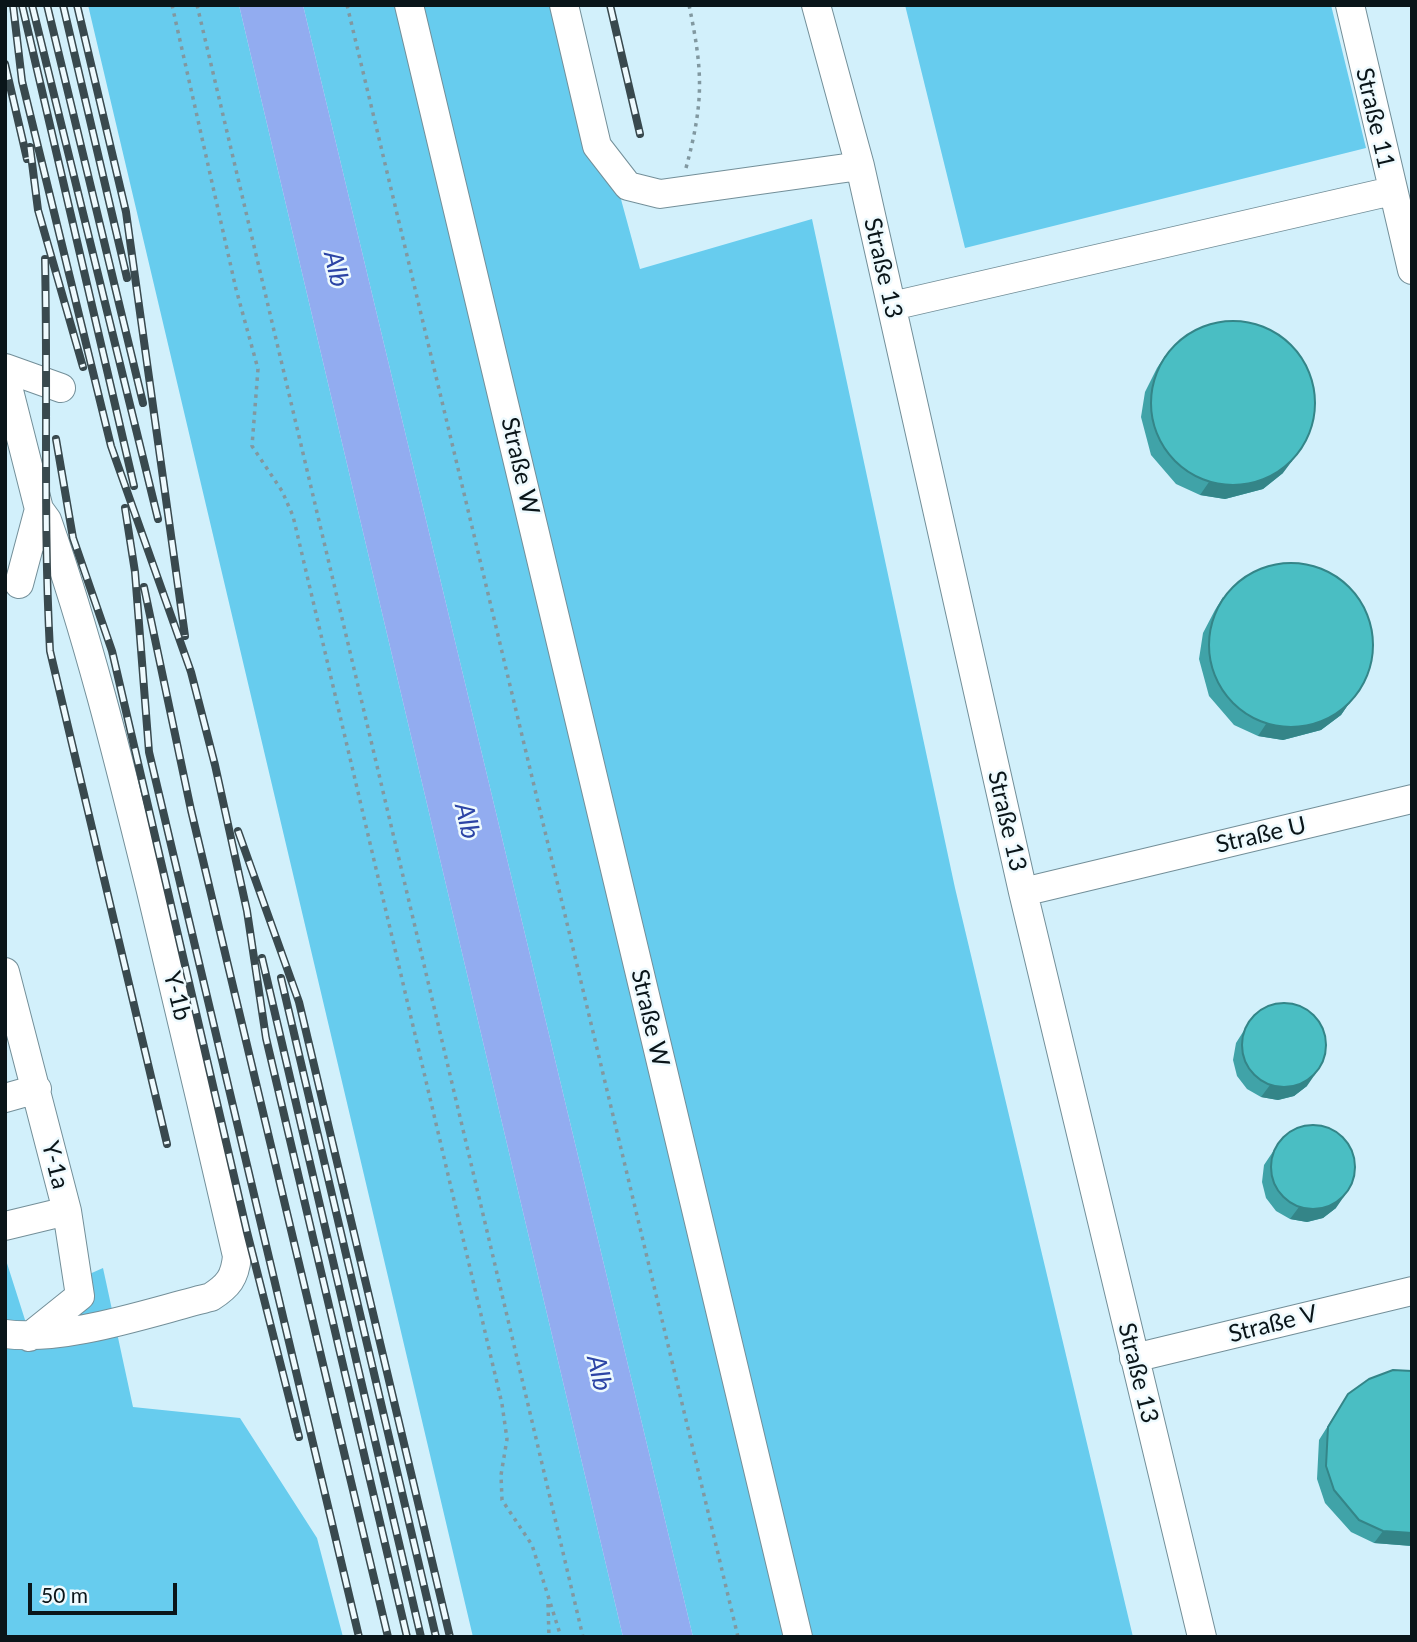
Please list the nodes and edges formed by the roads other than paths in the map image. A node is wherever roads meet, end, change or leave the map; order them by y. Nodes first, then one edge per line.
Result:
1 (409, 5) edge
2 (564, 5) edge
3 (816, 5) edge
4 (1350, 5) edge
5 (860, 166) junction
6 (1392, 191) junction
7 (1412, 270) edge
8 (892, 306) junction
9 (5, 368) edge
10 (5, 375) edge
11 (61, 388) dead end
12 (13, 442) edge
13 (39, 509) junction
14 (19, 584) dead end
15 (1412, 799) edge
16 (1023, 892) junction
17 (5, 972) edge
18 (37, 1089) junction
19 (5, 1098) edge
20 (67, 1211) junction
21 (6, 1222) edge
22 (1412, 1291) edge
23 (17, 1336) edge
24 (1134, 1358) junction
25 (798, 1637) edge
26 (1202, 1637) edge

1 - 25 street, Straße W
2 - 5 street
3 - 5 street, Straße 13
4 - 6 street, Straße 11
5 - 8 street, Straße 13
6 - 7 street, Straße 11
6 - 8 street
8 - 16 street, Straße 13
9 - 11 street
10 - 12 street, Y-1b
12 - 13 street, Y-1b
13 - 14 street, Y-1b
13 - 23 street, Y-1b
15 - 16 street, Straße U
16 - 24 street, Straße 13
17 - 18 street, Y-1a
18 - 19 street
18 - 20 street, Y-1a
20 - 21 street
20 - 23 street, Y-1a
22 - 24 street, Straße V
24 - 26 street, Straße 13

